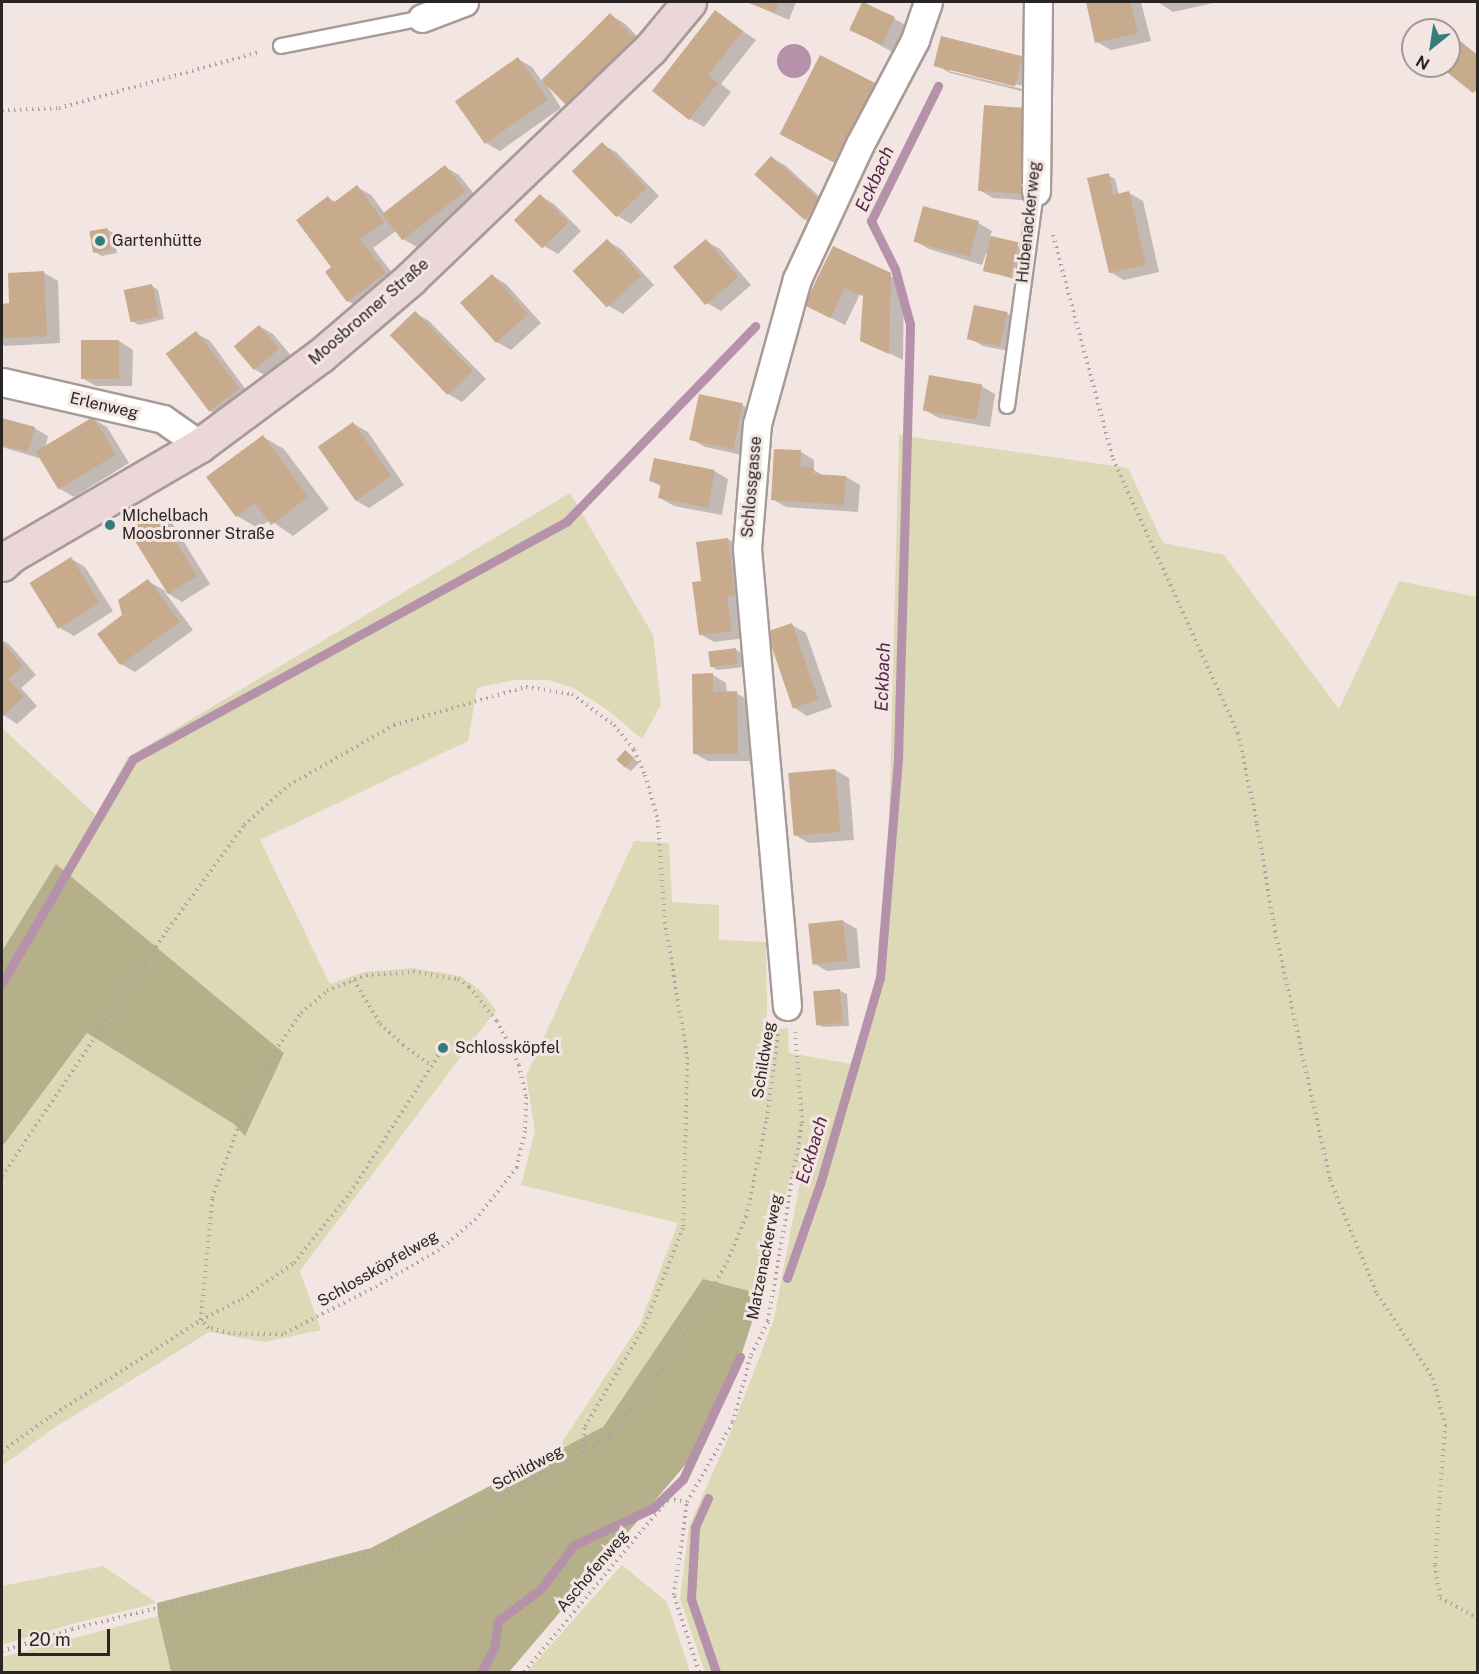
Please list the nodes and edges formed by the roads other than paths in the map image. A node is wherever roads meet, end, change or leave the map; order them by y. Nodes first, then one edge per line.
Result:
1 (464, 2) edge
2 (689, 2) edge
3 (928, 2) edge
4 (1038, 2) edge
5 (422, 18) joint
6 (281, 46) road end
7 (1036, 191) joint
8 (2, 382) edge
9 (1007, 406) dead end
10 (200, 445) junction
11 (5, 556) edge
12 (787, 1006) road end

1 - 5 street
2 - 10 main road, Moosbronner Straße
3 - 12 street, Schlossgasse
4 - 7 street, Hubenackerweg
5 - 6 lane
7 - 9 lane, Hubenackerweg
8 - 10 street, Erlenweg
10 - 11 main road, Moosbronner Straße

